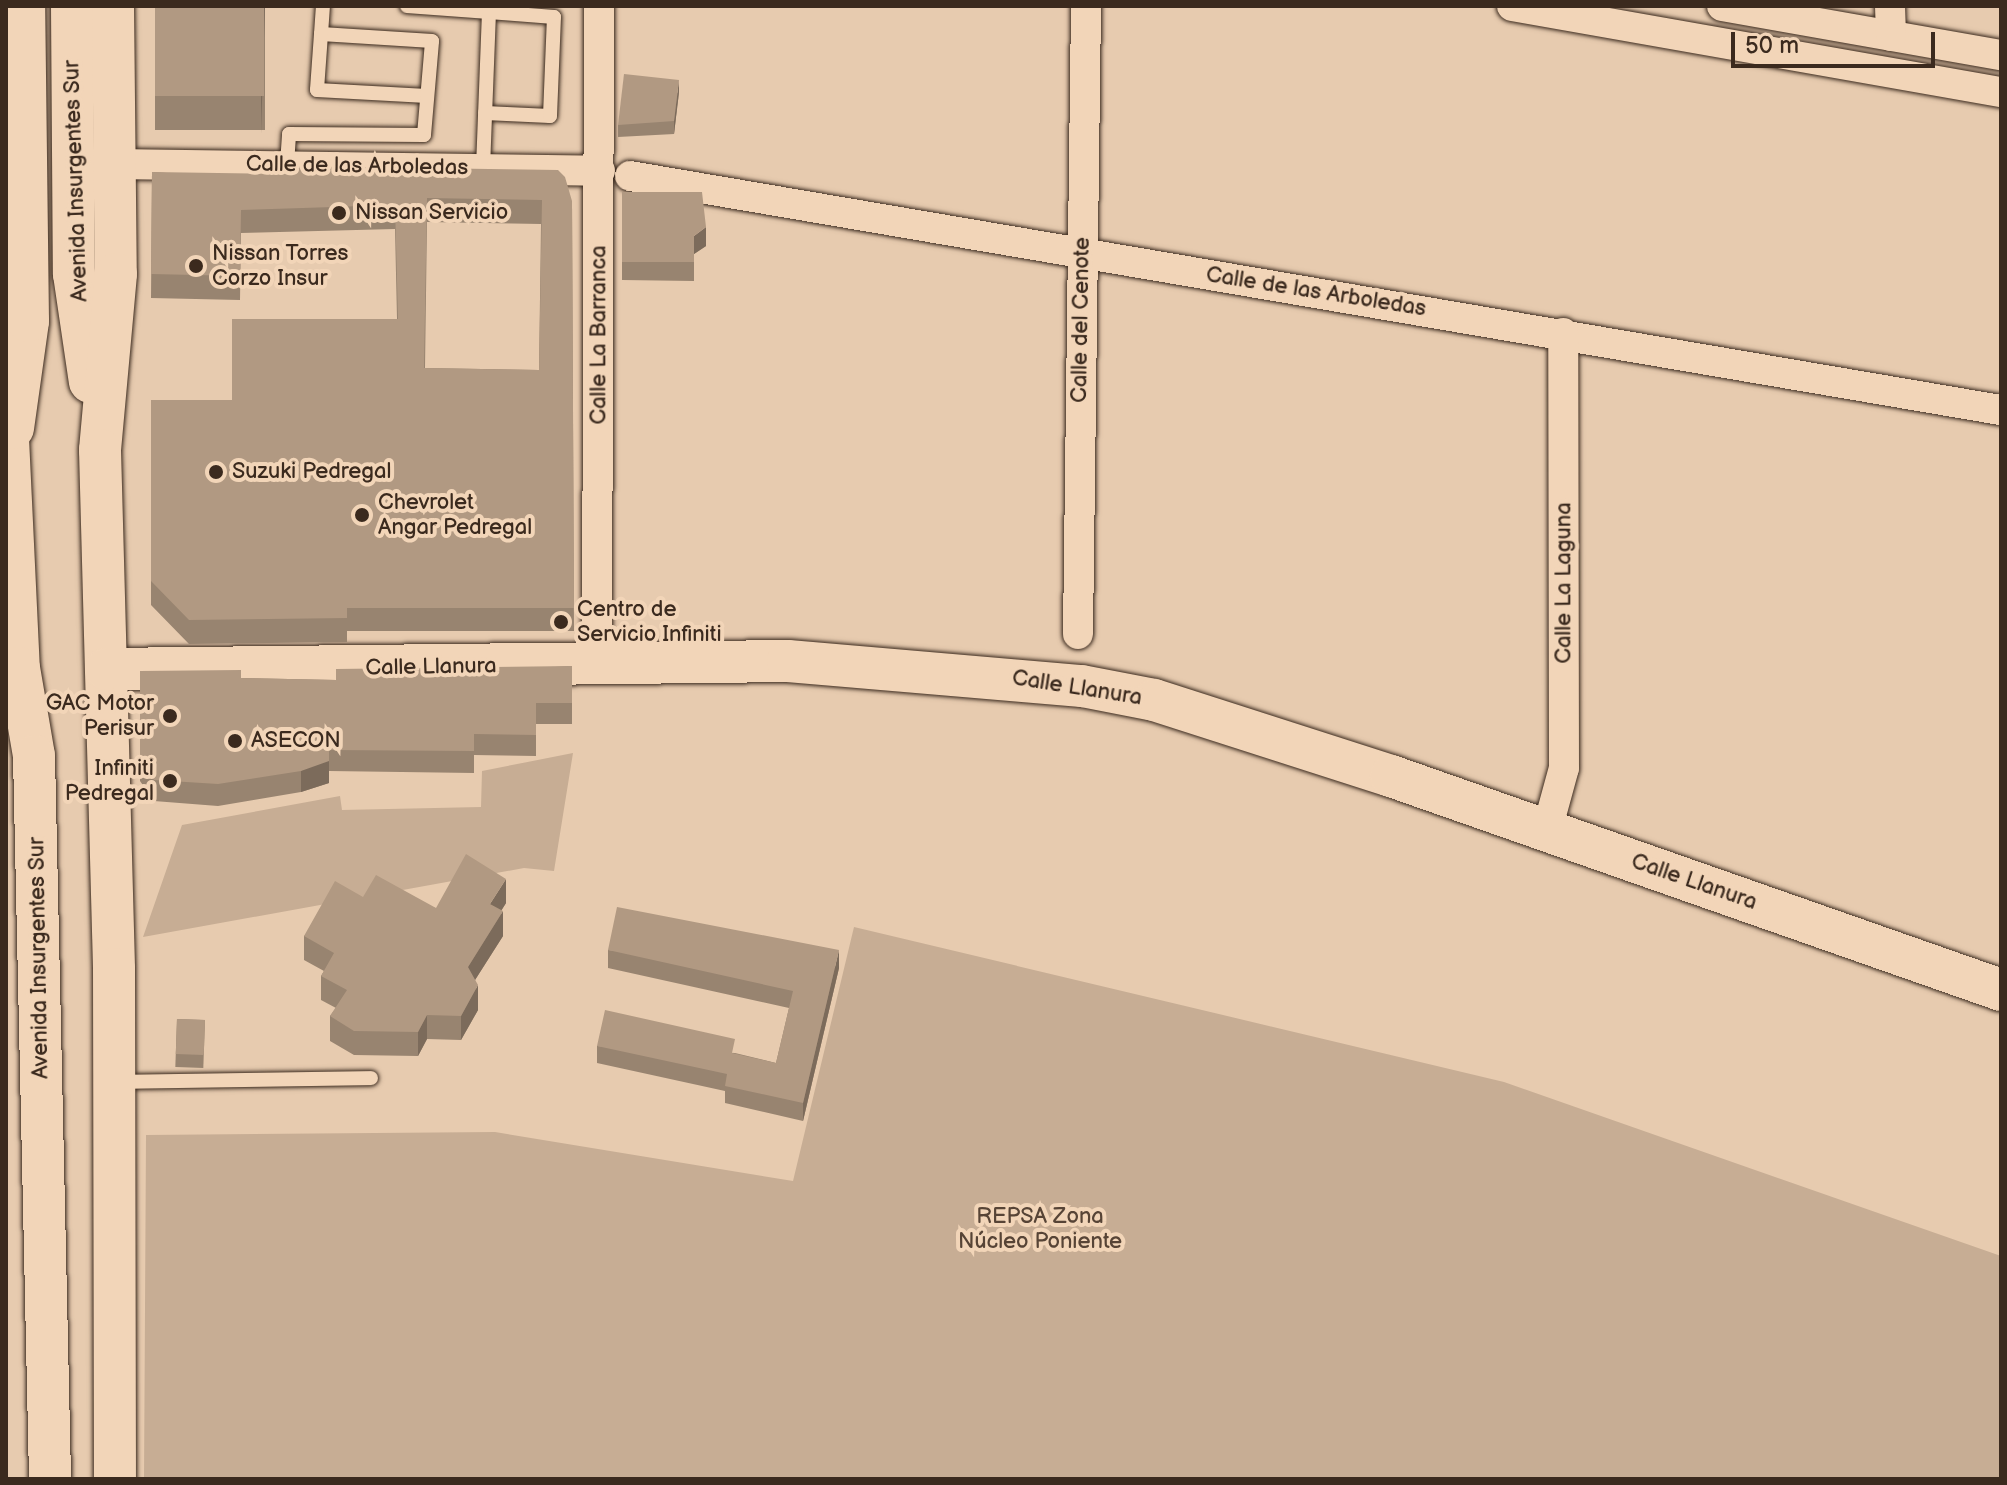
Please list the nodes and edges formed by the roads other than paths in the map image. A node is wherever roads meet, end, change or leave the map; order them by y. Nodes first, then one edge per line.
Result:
1 (24, 6) edge
2 (72, 6) edge
3 (113, 6) edge
4 (323, 6) edge
5 (407, 6) edge
6 (599, 6) edge
7 (1086, 6) edge
8 (1512, 6) edge
9 (1722, 6) edge
10 (489, 12) junction
11 (1890, 21) edge
12 (321, 34) junction
13 (2001, 55) edge
14 (2001, 92) edge
15 (427, 96) junction
16 (485, 113) junction
17 (114, 164) junction
18 (287, 164) junction
19 (483, 168) junction
20 (600, 171) junction
21 (630, 176) dead end
22 (1081, 253) junction
23 (1563, 333) junction
24 (6, 396) edge
25 (2001, 410) edge
26 (12, 437) junction
27 (100, 450) junction
28 (10, 548) edge
29 (1078, 634) dead end
30 (597, 665) junction
31 (19, 668) junction
32 (106, 669) junction
33 (6, 736) edge
34 (1547, 830) junction
35 (2001, 990) edge
36 (371, 1078) dead end
37 (115, 1082) junction
38 (50, 1479) edge
39 (115, 1479) edge

1 - 26 main road, Avenida Insurgentes Sur
2 - 27 main road, Avenida Insurgentes Sur
3 - 17 main road, Avenida Insurgentes Sur
4 - 12 lane
5 - 10 lane
6 - 20 street, Calle La Barranca
7 - 22 street, Calle del Cenote
8 - 14 street
9 - 11 street
10 - 16 lane
10 - 16 lane
11 - 13 street
12 - 15 lane
12 - 15 lane
15 - 18 lane
16 - 19 lane
17 - 18 street, Calle de las Arboledas
17 - 27 main road, Avenida Insurgentes Sur
18 - 19 street, Calle de las Arboledas
19 - 20 street, Calle de las Arboledas
20 - 30 street, Calle La Barranca
21 - 22 street, Calle de las Arboledas
22 - 23 street, Calle de las Arboledas
22 - 29 street, Calle del Cenote
23 - 25 street, Calle de las Arboledas
23 - 34 street, Calle La Laguna
24 - 26 main road, Avenida Insurgentes Sur
26 - 28 main road, Avenida Insurgentes Sur
27 - 32 main road, Avenida Insurgentes Sur
28 - 31 main road, Avenida Insurgentes Sur
30 - 32 main road, Calle Llanura
30 - 34 main road, Calle Llanura
31 - 33 main road
31 - 38 main road, Avenida Insurgentes Sur
32 - 37 main road, Avenida Insurgentes Sur
34 - 35 main road, Calle Llanura
36 - 37 lane
37 - 39 main road, Avenida Insurgentes Sur

